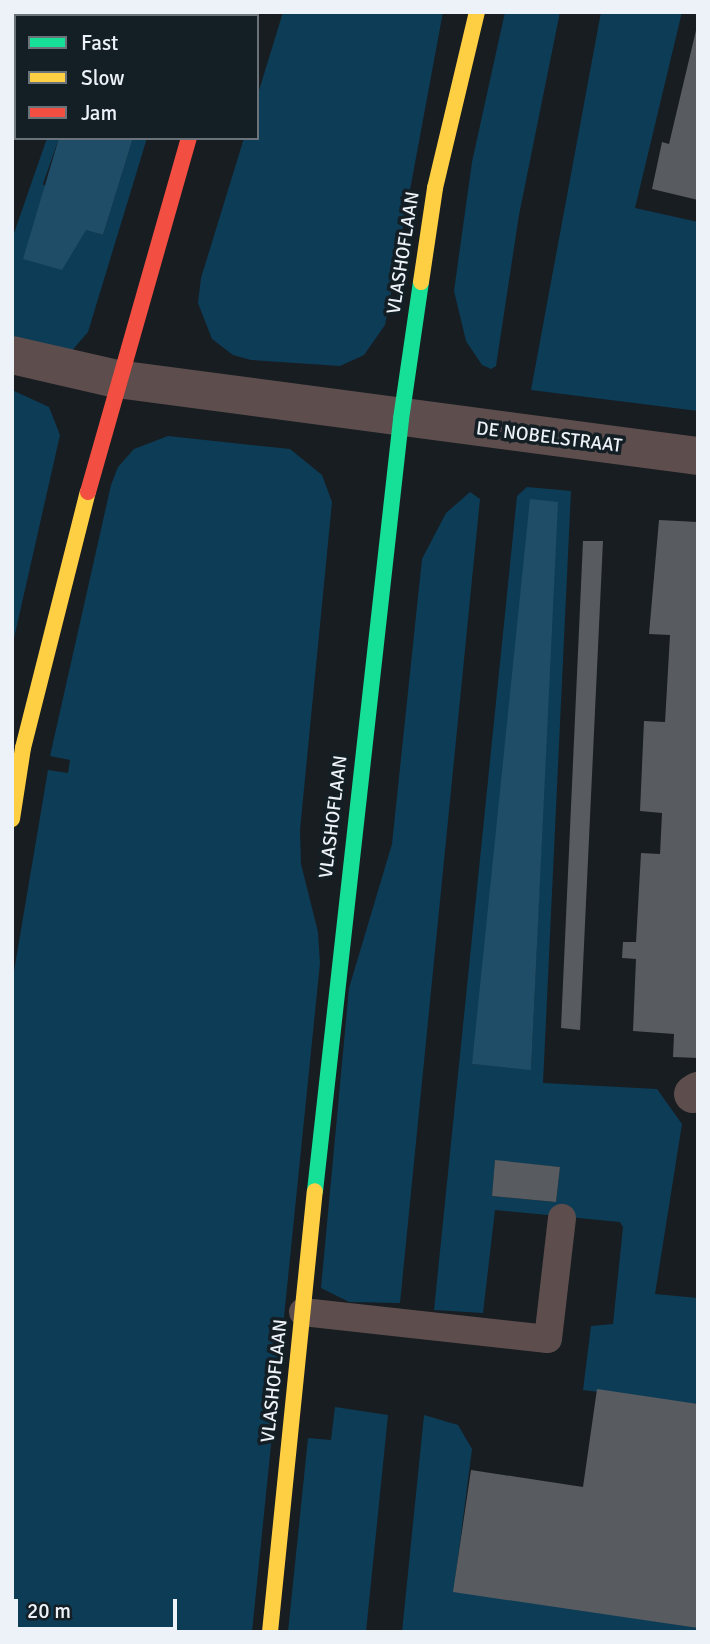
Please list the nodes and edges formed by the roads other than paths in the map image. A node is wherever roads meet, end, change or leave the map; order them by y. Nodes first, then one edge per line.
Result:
1 (477, 12) edge
2 (188, 140) edge
3 (12, 355) edge
4 (117, 379) junction
5 (401, 419) junction
6 (698, 456) edge
7 (12, 819) edge
8 (562, 1218) dead end
9 (303, 1312) junction
10 (271, 1632) edge

1 - 5 street, VLASHOFLAAN
2 - 4 street
3 - 4 street, DE NOBELSTRAAT
4 - 5 street, DE NOBELSTRAAT
4 - 7 street
5 - 6 street, DE NOBELSTRAAT
5 - 9 street, VLASHOFLAAN
8 - 9 lane
9 - 10 street, VLASHOFLAAN

